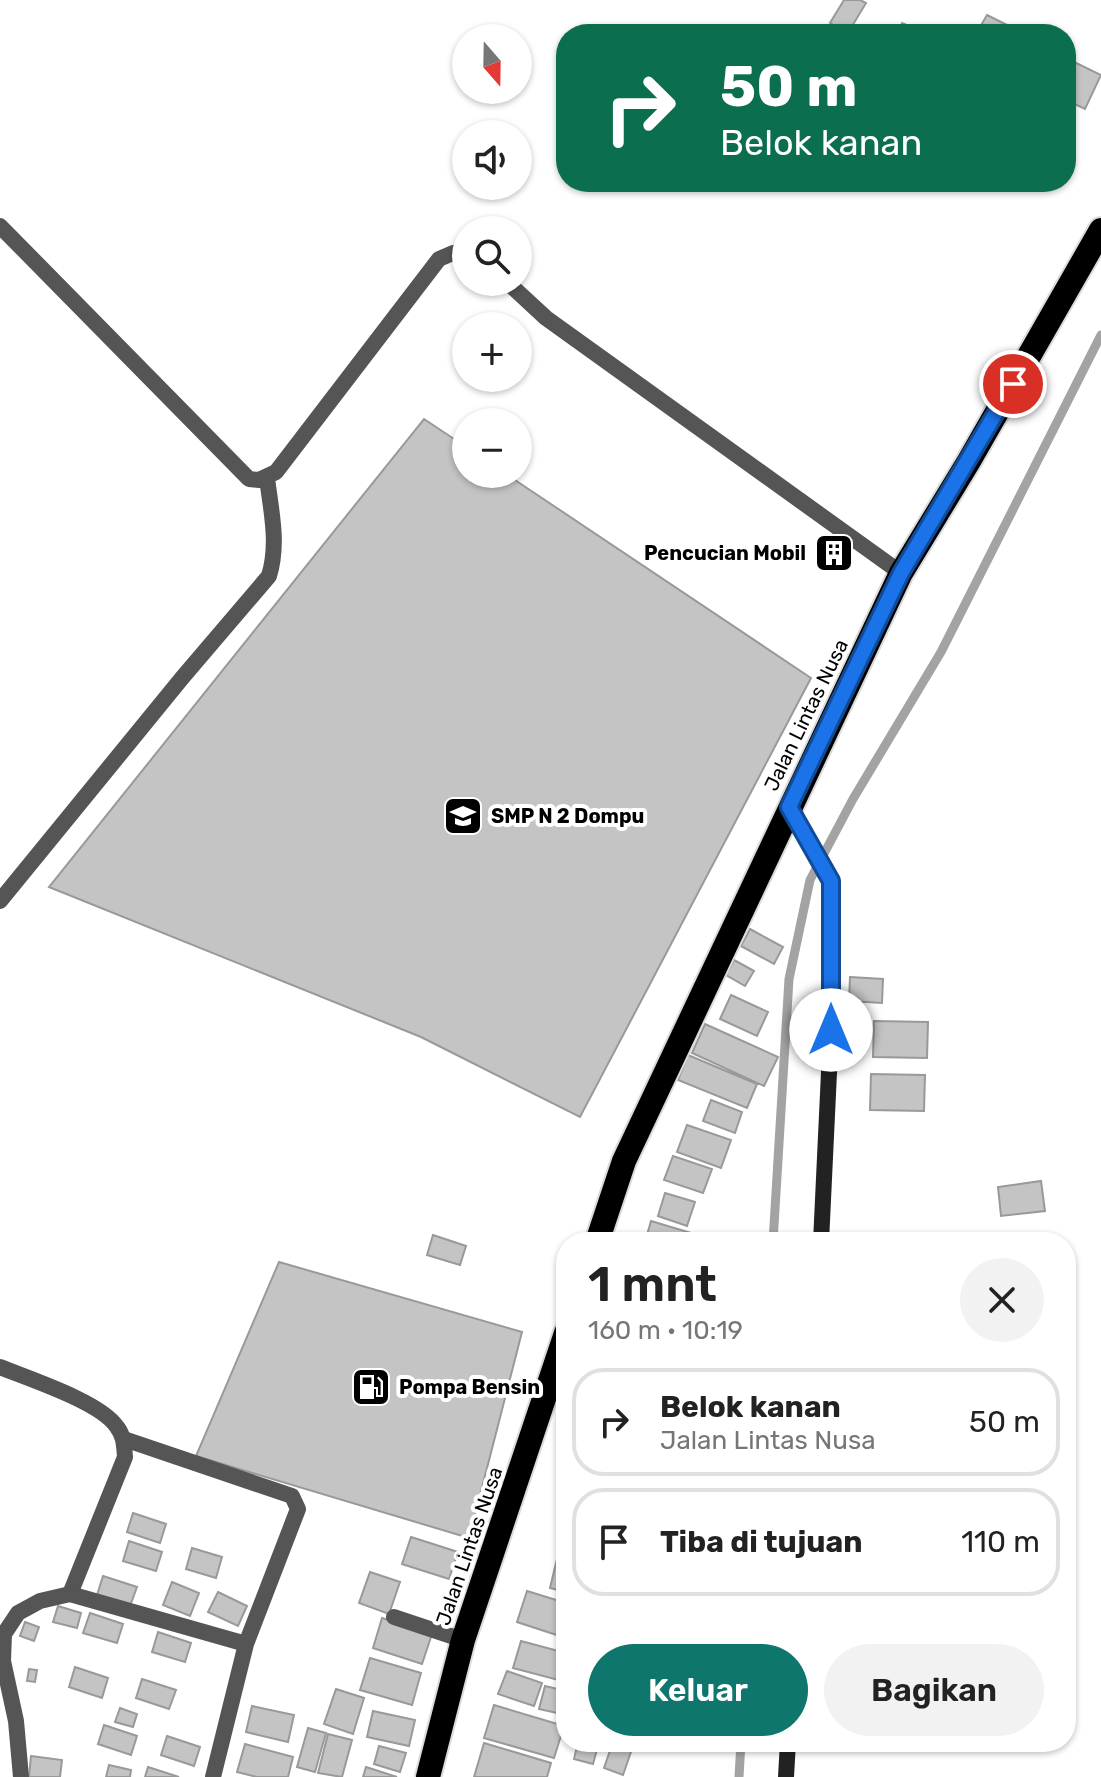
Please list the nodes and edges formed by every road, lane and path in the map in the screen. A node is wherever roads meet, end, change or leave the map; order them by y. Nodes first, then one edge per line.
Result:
1 (0, 226) edge
2 (1101, 230) edge
3 (452, 253) edge
4 (522, 296) edge
5 (267, 478) junction
6 (901, 573) junction
7 (795, 817) junction
8 (0, 901) edge
9 (600, 1232) edge
10 (821, 1232) edge
11 (556, 1363) edge
12 (0, 1367) edge
13 (124, 1439) junction
14 (70, 1594) junction
15 (394, 1617) dead end
16 (463, 1640) junction
17 (246, 1644) junction
18 (787, 1752) edge
19 (21, 1777) edge
20 (213, 1777) edge
21 (428, 1777) edge
22 (786, 1777) edge

1 - 5 street
2 - 6 highway, Jalan Lintas Nusa
3 - 5 street
4 - 6 street
5 - 8 street
6 - 7 highway, Jalan Lintas Nusa
7 - 9 highway, Jalan Lintas Nusa
7 - 10 street
11 - 16 highway, Jalan Lintas Nusa
12 - 13 street
13 - 14 street
13 - 17 street
14 - 17 street
14 - 19 street
15 - 16 street
16 - 21 highway, Jalan Lintas Nusa
17 - 20 street
18 - 22 street

